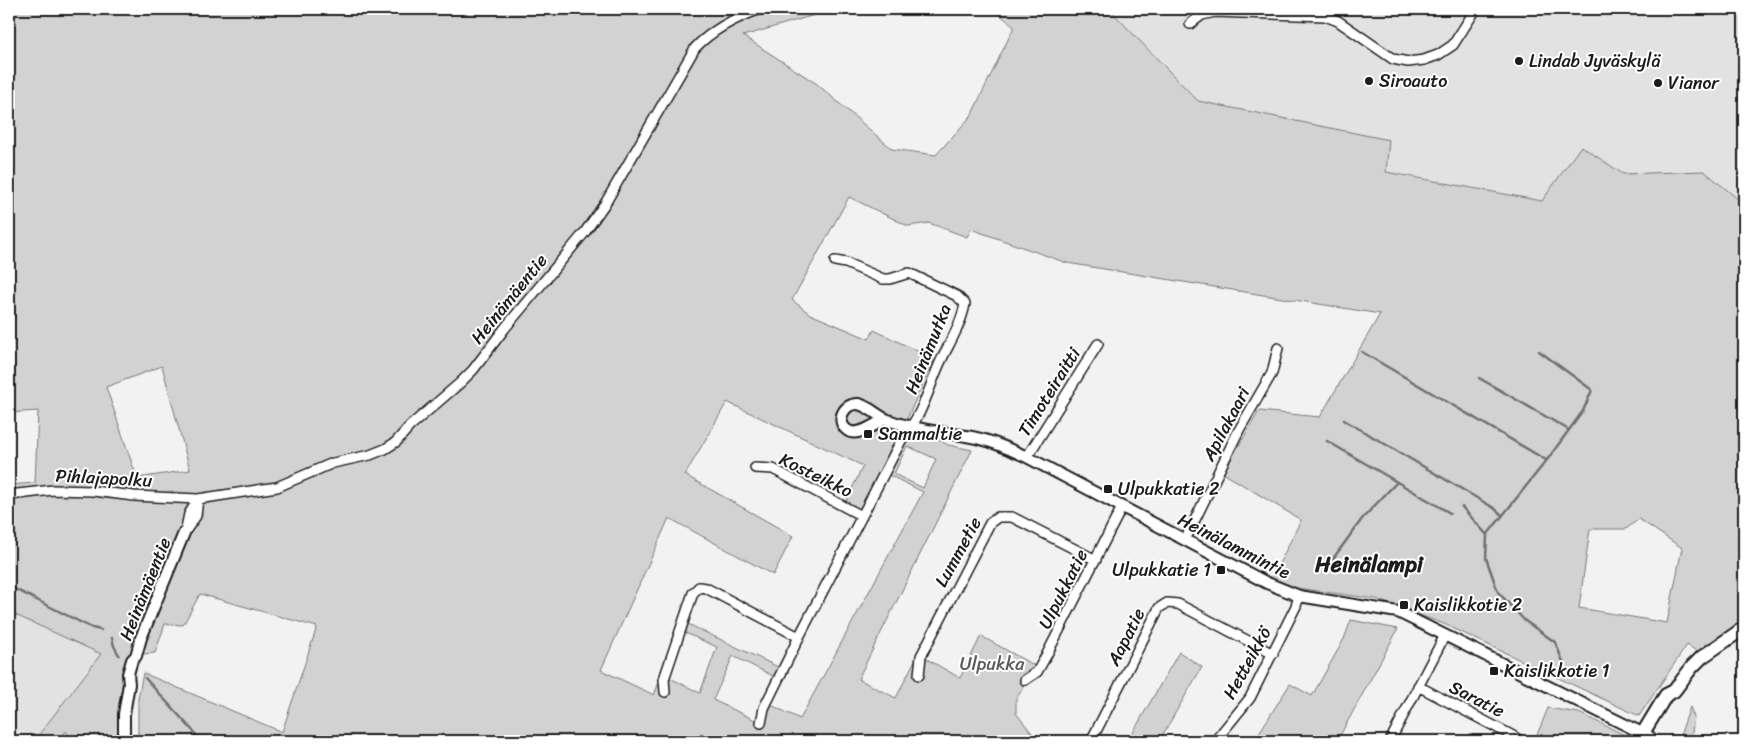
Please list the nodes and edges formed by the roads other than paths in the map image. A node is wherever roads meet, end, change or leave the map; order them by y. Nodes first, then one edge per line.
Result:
1 (761, 9) edge
2 (1476, 9) edge
3 (1190, 24) dead end
4 (835, 261) dead end
5 (1098, 344) dead end
6 (1278, 348) dead end
7 (885, 419) dead end
8 (912, 427) junction
9 (1027, 457) junction
10 (755, 468) dead end
11 (9, 495) edge
12 (198, 499) junction
13 (1122, 507) junction
14 (862, 516) junction
15 (184, 533) joint
16 (1185, 540) junction
17 (1096, 560) junction
18 (1299, 596) junction
19 (1744, 628) edge
20 (1445, 635) junction
21 (799, 637) junction
22 (1272, 654) junction
23 (919, 675) dead end
24 (1025, 680) dead end
25 (1418, 686) junction
26 (665, 692) dead end
27 (761, 723) dead end
28 (1645, 738) edge
29 (124, 741) edge
30 (1091, 741) edge
31 (1215, 741) edge
32 (1390, 741) edge
33 (1520, 741) edge

1 - 12 street, Heinämäentie
2 - 3 street
4 - 8 street, Heinämutka
5 - 9 street, Timoteiraitti
6 - 16 street, Apilakaari
7 - 8 street, Heinälammintie
8 - 9 street, Heinälammintie
8 - 14 street
9 - 13 street, Heinälammintie
10 - 14 street, Kosteikko
11 - 12 street, Pihlajapolku
12 - 15 street, Heinämäentie
13 - 16 street, Heinälammintie
13 - 17 street, Ulpukkatie
14 - 21 street
15 - 29 street, Heinämäentie
16 - 18 street, Heinälammintie
17 - 23 street, Lummetie
17 - 24 street, Ulpukkatie
18 - 20 street, Heinälammintie
18 - 22 street, Hetteikkö
19 - 28 main road
20 - 25 street
20 - 28 street, Heinälammintie
21 - 26 street
21 - 27 street
22 - 30 street, Aapatie
22 - 31 street, Hetteikkö
25 - 32 street
25 - 33 street, Saratie

